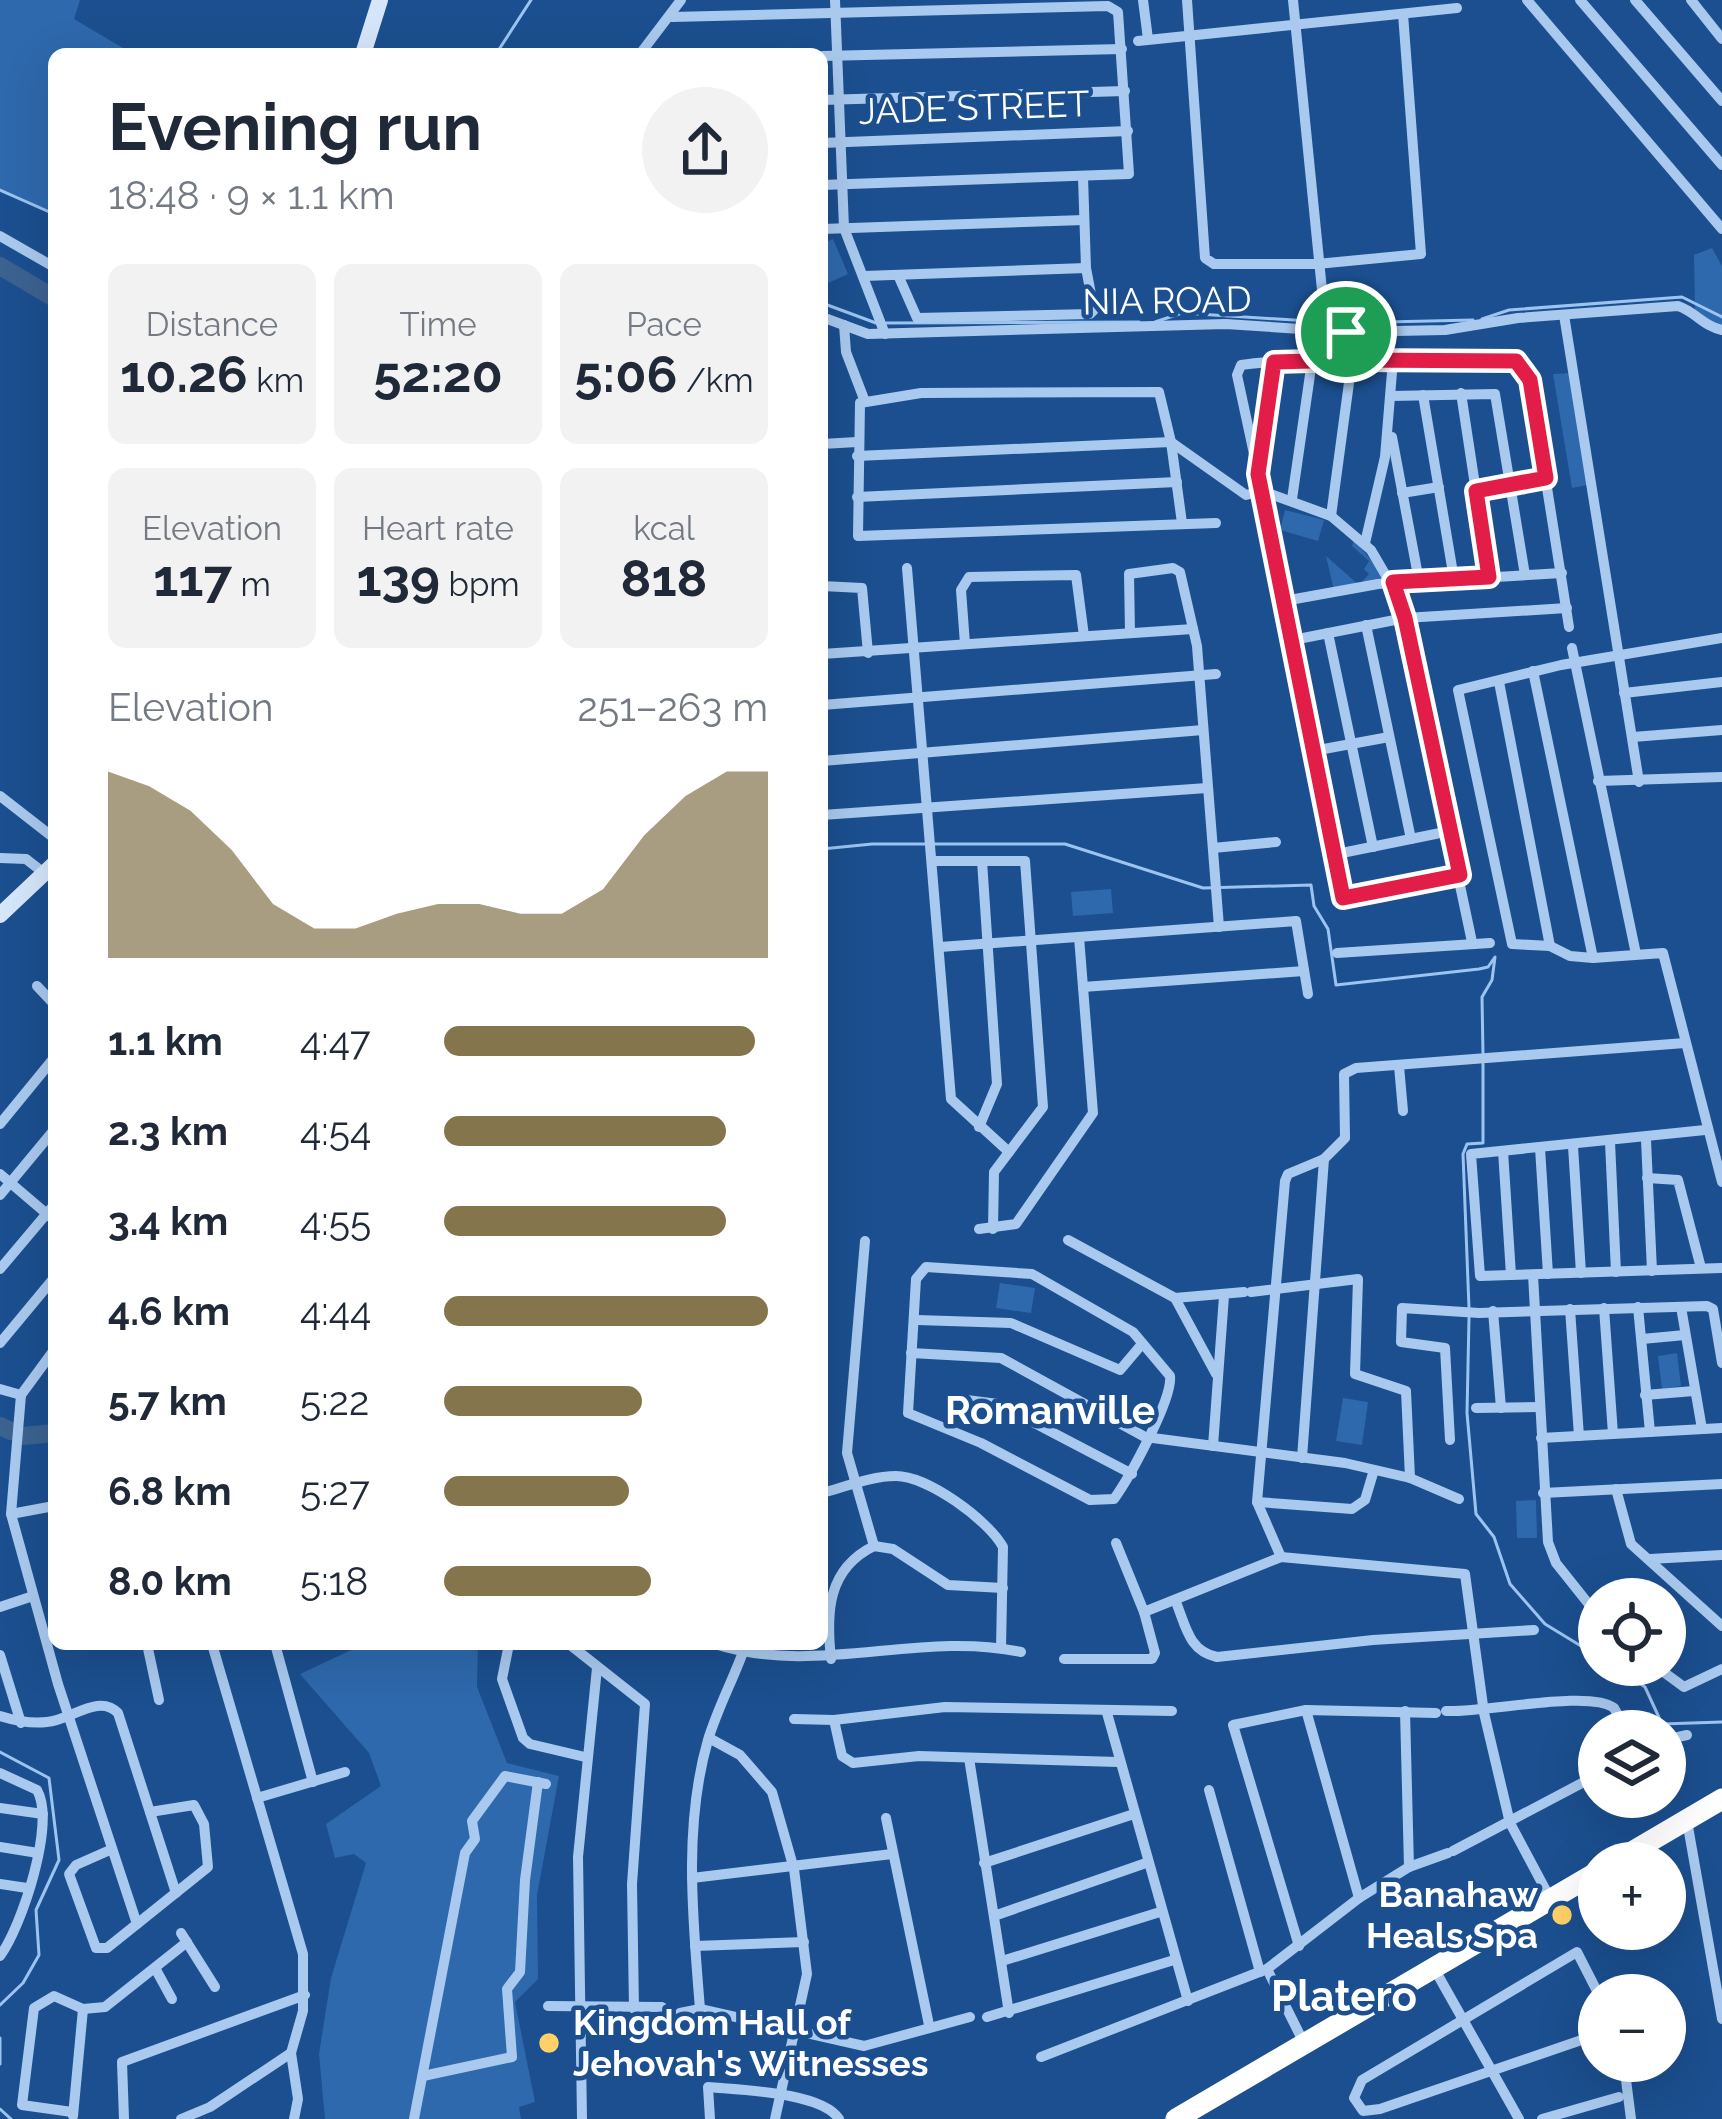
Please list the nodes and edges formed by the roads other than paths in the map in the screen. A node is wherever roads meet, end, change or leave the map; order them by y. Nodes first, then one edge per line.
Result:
1 (380, 0) edge
2 (681, 0) edge
3 (1143, 0) edge
4 (1187, 0) edge
5 (1293, 0) edge
6 (1527, 0) edge
7 (1580, 0) edge
8 (1635, 0) edge
9 (1691, 0) edge
10 (961, 5) edge
11 (835, 6) edge
12 (1457, 8) dead end
13 (1403, 14) junction
14 (672, 17) junction
15 (1296, 22) junction
16 (1189, 34) junction
17 (1722, 39) edge
18 (365, 48) edge
19 (645, 48) edge
20 (1122, 49) junction
21 (828, 56) edge
22 (836, 56) junction
23 (1125, 91) junction
24 (828, 100) edge
25 (837, 100) junction
26 (1722, 101) edge
27 (1128, 131) junction
28 (828, 143) edge
29 (840, 143) junction
30 (1722, 165) edge
31 (1083, 177) junction
32 (842, 184) junction
33 (828, 185) edge
34 (1084, 220) junction
35 (844, 228) junction
36 (828, 229) edge
37 (1722, 229) edge
38 (0, 236) edge
39 (1317, 263) junction
40 (48, 264) edge
41 (1086, 268) junction
42 (898, 275) junction
43 (864, 277) junction
44 (1564, 315) junction
45 (828, 319) edge
46 (844, 325) junction
47 (884, 327) junction
48 (1722, 329) edge
49 (1326, 330) junction
50 (1351, 331) junction
51 (1393, 359) junction
52 (1312, 361) junction
53 (1274, 362) junction
54 (1351, 363) junction
55 (1461, 393) junction
56 (1423, 395) junction
57 (1391, 396) junction
58 (864, 399) junction
59 (1389, 425) junction
60 (857, 442) junction
61 (1171, 442) junction
62 (828, 444) edge
63 (857, 456) junction
64 (1258, 474) junction
65 (1546, 478) junction
66 (1177, 482) junction
67 (1511, 484) junction
68 (1438, 487) junction
69 (1262, 491) junction
70 (1476, 491) junction
71 (1402, 493) junction
72 (857, 497) junction
73 (1292, 499) junction
74 (1331, 516) junction
75 (1182, 523) junction
76 (1216, 523) dead end
77 (1365, 543) junction
78 (907, 568) dead end
79 (1562, 573) junction
80 (1525, 575) junction
81 (1489, 577) junction
82 (1454, 579) junction
83 (1419, 581) junction
84 (1393, 582) junction
85 (828, 586) edge
86 (1284, 601) junction
87 (1567, 608) junction
88 (1405, 618) junction
89 (1366, 626) junction
90 (1569, 627) dead end
91 (1193, 628) junction
92 (1130, 632) junction
93 (1328, 633) junction
94 (1084, 636) junction
95 (1722, 638) edge
96 (1293, 640) junction
97 (964, 644) junction
98 (1572, 648) dead end
99 (914, 649) junction
100 (868, 653) junction
101 (828, 654) edge
102 (1618, 656) junction
103 (1574, 663) junction
104 (1533, 671) junction
105 (1216, 674) dead end
106 (1198, 675) junction
107 (1499, 682) junction
108 (1722, 682) edge
109 (1624, 693) junction
110 (919, 698) junction
111 (828, 705) edge
112 (1203, 730) junction
113 (1722, 730) edge
114 (1389, 737) junction
115 (1633, 737) junction
116 (1351, 742) junction
117 (1313, 751) junction
118 (924, 753) junction
119 (828, 761) edge
120 (1722, 777) edge
121 (1598, 781) junction
122 (1639, 782) junction
123 (1207, 788) junction
124 (0, 796) edge
125 (930, 808) junction
126 (828, 815) edge
127 (1450, 831) junction
128 (48, 833) edge
129 (1411, 839) junction
130 (1276, 842) dead end
131 (1373, 847) junction
132 (1213, 848) junction
133 (1332, 855) junction
134 (933, 856) junction
135 (0, 857) edge
136 (982, 861) junction
137 (48, 868) edge
138 (48, 869) edge
139 (1460, 875) junction
140 (0, 915) edge
141 (1219, 927) junction
142 (1079, 937) junction
143 (1033, 940) junction
144 (1472, 942) junction
145 (1490, 943) dead end
146 (988, 944) junction
147 (1550, 946) junction
148 (940, 947) junction
149 (1337, 953) dead end
150 (1636, 955) junction
151 (1593, 958) junction
152 (1304, 971) junction
153 (38, 986) dead end
154 (1083, 988) junction
155 (1308, 994) dead end
156 (48, 997) edge
157 (1685, 1043) junction
158 (48, 1065) edge
159 (1399, 1066) junction
160 (1403, 1112) dead end
161 (0, 1124) edge
162 (979, 1126) junction
163 (1705, 1130) junction
164 (48, 1136) edge
165 (1646, 1139) junction
166 (1610, 1142) junction
167 (1573, 1146) junction
168 (1540, 1148) junction
169 (1504, 1151) junction
170 (1009, 1152) junction
171 (1324, 1160) junction
172 (5, 1178) edge
173 (1647, 1178) junction
174 (1721, 1178) edge
175 (0, 1195) edge
176 (48, 1211) edge
177 (48, 1216) edge
178 (979, 1229) dead end
179 (993, 1229) junction
180 (1069, 1240) dead end
181 (865, 1241) dead end
182 (1701, 1268) junction
183 (1722, 1268) edge
184 (0, 1269) edge
185 (1652, 1271) junction
186 (1616, 1272) junction
187 (1581, 1273) junction
188 (1548, 1274) junction
189 (1510, 1275) junction
190 (1533, 1275) junction
191 (48, 1285) edge
192 (1314, 1285) junction
193 (1273, 1288) junction
194 (1224, 1296) junction
195 (1175, 1298) junction
196 (1638, 1307) junction
197 (1681, 1307) junction
198 (1604, 1308) junction
199 (1534, 1310) junction
200 (1570, 1310) junction
201 (1486, 1312) junction
202 (917, 1319) junction
203 (1685, 1335) junction
204 (1642, 1339) junction
205 (0, 1343) edge
206 (1142, 1344) junction
207 (911, 1352) junction
208 (48, 1358) edge
209 (1722, 1363) edge
210 (1218, 1377) junction
211 (0, 1389) edge
212 (1694, 1391) junction
213 (20, 1395) junction
214 (1646, 1395) junction
215 (1540, 1407) junction
216 (1476, 1408) dead end
217 (1501, 1408) junction
218 (1722, 1428) edge
219 (949, 1429) junction
220 (1702, 1429) junction
221 (1650, 1432) junction
222 (1613, 1435) junction
223 (1580, 1436) junction
224 (1145, 1437) junction
225 (1541, 1438) junction
226 (1450, 1440) dead end
227 (1213, 1446) junction
228 (1259, 1452) junction
229 (1302, 1458) junction
230 (1373, 1469) junction
231 (1132, 1474) junction
232 (1410, 1478) junction
233 (857, 1484) junction
234 (1722, 1484) edge
235 (1616, 1489) junction
236 (828, 1491) edge
237 (1543, 1493) junction
238 (1459, 1498) dead end
239 (1257, 1502) junction
240 (48, 1507) edge
241 (10, 1514) junction
242 (1116, 1543) dead end
243 (874, 1546) junction
244 (1722, 1555) edge
245 (1281, 1557) junction
246 (1650, 1559) junction
247 (1003, 1588) junction
248 (1578, 1591) edge
249 (33, 1597) junction
250 (1176, 1602) junction
251 (0, 1607) edge
252 (1144, 1612) junction
253 (828, 1617) edge
254 (1722, 1626) edge
255 (1534, 1630) dead end
256 (1474, 1633) junction
257 (828, 1636) edge
258 (48, 1647) edge
259 (1001, 1648) junction
260 (49, 1650) edge
261 (148, 1650) edge
262 (214, 1650) edge
263 (280, 1650) edge
264 (508, 1650) edge
265 (576, 1650) edge
266 (744, 1650) edge
267 (760, 1650) edge
268 (1021, 1652) dead end
269 (0, 1655) edge
270 (830, 1659) junction
271 (1064, 1659) dead end
272 (596, 1668) junction
273 (1722, 1669) edge
274 (1683, 1686) edge
275 (159, 1700) dead end
276 (1306, 1710) junction
277 (1615, 1710) edge
278 (1172, 1711) dead end
279 (1405, 1711) junction
280 (1106, 1713) junction
281 (1484, 1713) junction
282 (0, 1716) edge
283 (69, 1717) junction
284 (794, 1719) dead end
285 (834, 1720) junction
286 (21, 1723) junction
287 (709, 1738) junction
288 (585, 1757) junction
289 (970, 1758) junction
290 (1118, 1762) junction
291 (345, 1772) dead end
292 (0, 1773) edge
293 (313, 1782) junction
294 (1578, 1785) edge
295 (1209, 1790) dead end
296 (257, 1798) junction
297 (1722, 1798) edge
298 (0, 1808) edge
299 (150, 1812) junction
300 (43, 1814) junction
301 (1134, 1814) junction
302 (886, 1818) dead end
303 (1687, 1818) junction
304 (1510, 1822) junction
305 (1648, 1842) edge
306 (0, 1847) edge
307 (110, 1850) junction
308 (38, 1853) junction
309 (892, 1854) junction
310 (984, 1863) junction
311 (1146, 1863) junction
312 (1408, 1867) junction
313 (794, 1869) junction
314 (692, 1878) junction
315 (0, 1884) edge
316 (1578, 1884) edge
317 (27, 1888) junction
318 (176, 1893) junction
319 (1359, 1898) junction
320 (1551, 1901) junction
321 (1160, 1912) junction
322 (994, 1916) junction
323 (0, 1924) edge
324 (136, 1924) junction
325 (16, 1927) junction
326 (804, 1942) junction
327 (695, 1946) junction
328 (1299, 1946) junction
329 (0, 1956) edge
330 (1174, 1960) junction
331 (1002, 1961) junction
332 (155, 1968) junction
333 (1263, 1970) junction
334 (1435, 1970) junction
335 (1588, 1974) edge
336 (214, 1987) dead end
337 (304, 1995) junction
338 (1720, 1997) edge
339 (172, 1999) dead end
340 (1188, 2001) junction
341 (548, 2006) dead end
342 (662, 2007) dead end
343 (577, 2008) junction
344 (83, 2009) junction
345 (634, 2009) junction
346 (700, 2009) junction
347 (680, 2013) dead end
348 (1009, 2013) junction
349 (970, 2017) dead end
350 (987, 2018) dead end
351 (1465, 2018) junction
352 (1722, 2019) edge
353 (929, 2025) junction
354 (795, 2032) junction
355 (1578, 2041) edge
356 (1304, 2043) junction
357 (291, 2053) junction
358 (1042, 2056) dead end
359 (1493, 2070) junction
360 (423, 2076) junction
361 (1626, 2082) edge
362 (778, 2094) junction
363 (1619, 2097) dead end
364 (73, 2116) edge
365 (124, 2119) edge
366 (181, 2119) edge
367 (293, 2119) edge
368 (414, 2119) edge
369 (582, 2119) edge
370 (710, 2119) edge
371 (775, 2119) edge
372 (839, 2119) edge
373 (1176, 2119) edge
374 (1519, 2119) edge
375 (1542, 2119) edge
376 (1631, 2119) edge

1 - 18 street
2 - 14 street
3 - 16 street
4 - 16 street
5 - 15 street
6 - 37 street
7 - 30 street
8 - 26 street
9 - 17 street
10 - 11 street
10 - 20 street
11 - 14 street
11 - 22 street
12 - 13 street
13 - 15 street
13 - 39 street
14 - 19 street
15 - 16 street
15 - 39 street
16 - 39 street
20 - 22 street
20 - 23 street
21 - 22 street
22 - 25 street
23 - 25 street
23 - 27 street
24 - 25 street
25 - 29 street
27 - 29 street, JADE STREET
27 - 31 street
28 - 29 street, JADE STREET
29 - 32 street
31 - 32 street
31 - 34 street
32 - 33 street
32 - 35 street
34 - 35 street
34 - 41 street
35 - 36 street
35 - 43 street
38 - 40 street
39 - 49 street
41 - 42 street
41 - 42 street
42 - 43 street
43 - 47 street
44 - 48 street, NIA ROAD
44 - 50 street, NIA ROAD
44 - 102 street
45 - 46 street, NIA ROAD
46 - 47 street, NIA ROAD
46 - 58 street
47 - 49 street, NIA ROAD
49 - 50 street, NIA ROAD
50 - 54 street
51 - 54 street
51 - 57 street
51 - 65 street
52 - 53 street
52 - 54 street
52 - 73 street
53 - 64 street
53 - 64 street
54 - 74 street
55 - 56 street
55 - 67 street
55 - 70 street
56 - 57 street
56 - 68 street
57 - 59 street
58 - 60 street
58 - 61 street
59 - 71 street
59 - 77 street
60 - 62 street
60 - 63 street
61 - 63 street
61 - 66 street
61 - 69 street
63 - 72 street
64 - 69 street
65 - 67 street
65 - 79 street
66 - 72 street
66 - 75 street
67 - 70 street
67 - 80 street
68 - 71 street
68 - 82 street
69 - 73 street
69 - 86 street
70 - 81 street
71 - 83 street
72 - 75 street
73 - 74 street
74 - 77 street
75 - 76 street
77 - 84 street
78 - 99 street
79 - 80 street
79 - 87 street
80 - 81 street
81 - 82 street
82 - 83 street
83 - 84 street
84 - 86 street
84 - 88 street
85 - 100 street
86 - 96 street
87 - 88 street
87 - 90 street
88 - 89 street
88 - 127 street
89 - 93 street
89 - 114 street
91 - 92 street
91 - 92 street
91 - 106 street
92 - 94 street
93 - 96 street
93 - 116 street
94 - 97 street
94 - 97 street
95 - 102 street
96 - 117 street
97 - 99 street
98 - 103 street
99 - 100 street
99 - 110 street
100 - 101 street
102 - 103 street
102 - 109 street
103 - 104 street
103 - 121 street
104 - 107 street
104 - 151 street
105 - 106 street
106 - 110 street
106 - 112 street
107 - 147 street
107 - 147 street
108 - 109 street
109 - 115 street
110 - 111 street
110 - 118 street
112 - 118 street
112 - 123 street
113 - 115 street
114 - 116 street
114 - 129 street
115 - 122 street
116 - 117 street
116 - 131 street
117 - 133 street
118 - 119 street
118 - 125 street
120 - 122 street
121 - 122 street
121 - 150 street
123 - 125 street
123 - 132 street
124 - 128 street
125 - 126 street
125 - 134 street
127 - 129 street
127 - 139 street
129 - 131 street
130 - 132 street
131 - 133 street
132 - 141 street
133 - 139 street
134 - 136 street
134 - 148 street
135 - 137 street
136 - 143 street
136 - 146 street
138 - 140 street
139 - 144 street
141 - 142 street
141 - 152 street
142 - 143 street
142 - 154 street
143 - 146 street
143 - 170 street
144 - 145 street
144 - 149 street
146 - 148 street
146 - 162 street
147 - 151 street
148 - 162 street
150 - 151 street
150 - 157 street
152 - 154 street
152 - 155 street
153 - 156 street
154 - 179 street
157 - 159 street
157 - 163 street
158 - 161 street
159 - 160 street
159 - 171 street
162 - 170 street
163 - 165 street
163 - 174 street
164 - 172 street
165 - 166 street
165 - 173 street
166 - 167 street
166 - 186 street
167 - 168 street
167 - 187 street
168 - 169 street
168 - 188 street
169 - 189 street
169 - 189 street
170 - 179 street
171 - 192 street
171 - 193 street
172 - 175 street
172 - 176 street
173 - 182 street
173 - 185 street
177 - 184 street
178 - 179 street
180 - 195 street
181 - 233 street
182 - 183 street
182 - 185 street
185 - 186 street
186 - 187 street
187 - 188 street
188 - 190 street
189 - 190 street
190 - 199 street
191 - 205 street
192 - 193 street
192 - 229 street
192 - 232 street
193 - 194 street
193 - 228 street
194 - 195 street
194 - 210 street
195 - 210 street
196 - 197 street
196 - 198 street
196 - 204 street
197 - 203 street
197 - 209 street
198 - 200 street
198 - 222 street
199 - 200 street
199 - 201 street
199 - 215 street
200 - 223 street
201 - 217 street
201 - 226 street
202 - 206 street
202 - 206 street
202 - 207 street
203 - 204 street
203 - 212 street
204 - 214 street
206 - 224 street
207 - 219 street
207 - 224 street
208 - 213 street
210 - 227 street
211 - 213 street
212 - 214 street
212 - 220 street
213 - 241 street
214 - 221 street
215 - 217 street
215 - 225 street
216 - 217 street
218 - 220 street
219 - 231 street
219 - 231 street
220 - 221 street
221 - 222 street
222 - 223 street
223 - 225 street
224 - 227 street
224 - 231 street
225 - 237 street
227 - 228 street
228 - 229 street
228 - 239 street
229 - 230 street
230 - 232 street
230 - 239 street
232 - 238 street
233 - 236 street
233 - 243 street
233 - 247 street
234 - 235 street
235 - 237 street
235 - 246 street
237 - 248 street
239 - 245 street
240 - 241 street
241 - 249 street
242 - 252 street
243 - 247 street
243 - 253 street
244 - 246 street
245 - 250 street
245 - 256 street
246 - 254 street
247 - 259 street
249 - 251 street
249 - 258 street
250 - 252 street
250 - 256 street
252 - 271 street
255 - 256 street
256 - 281 street
257 - 270 street
259 - 268 street
259 - 270 street
260 - 283 street
261 - 275 street
262 - 296 street
263 - 293 street
264 - 288 street
265 - 272 street
266 - 287 street
267 - 270 street
269 - 286 street
272 - 288 street
272 - 345 street
273 - 274 street
276 - 279 street
276 - 319 street
276 - 328 street
277 - 281 street
278 - 280 street
279 - 281 street
279 - 312 street
280 - 285 street
280 - 290 street
281 - 304 street
282 - 286 street
283 - 286 street
283 - 299 street
283 - 307 street
284 - 285 street
285 - 289 street
287 - 313 street
287 - 314 street
288 - 343 street
289 - 290 street
289 - 310 street
290 - 301 street
291 - 293 street
292 - 300 street
293 - 296 street
294 - 304 street
295 - 333 street
296 - 337 street
297 - 303 highway
298 - 300 street
299 - 318 street
299 - 318 street
300 - 308 street
301 - 310 street
301 - 311 street
302 - 309 street
303 - 305 highway
303 - 338 street
304 - 312 street
304 - 320 street
306 - 308 street
307 - 324 street
307 - 324 street
308 - 317 street
309 - 313 street
309 - 353 street
310 - 322 street
311 - 321 street
311 - 322 street
312 - 319 street
313 - 314 street
313 - 326 street
314 - 327 street
315 - 317 street
316 - 320 highway
317 - 325 street
318 - 324 street
319 - 328 street
320 - 334 highway
321 - 330 street
321 - 331 street
322 - 331 street
323 - 325 street
325 - 329 street
326 - 327 street
326 - 354 street
327 - 346 street
328 - 333 street
330 - 340 street
330 - 348 street
331 - 348 street
332 - 336 street
332 - 339 street
332 - 344 street
333 - 340 street
333 - 356 street
334 - 351 street
334 - 356 highway
335 - 351 street
337 - 357 street
337 - 365 street
338 - 352 street
340 - 358 street
341 - 343 street
342 - 345 street
343 - 345 street
343 - 369 street
344 - 364 street
344 - 364 street
346 - 347 street
346 - 354 street
348 - 350 street
349 - 353 street
351 - 359 street
351 - 359 street
353 - 354 street
354 - 362 street
355 - 359 street
356 - 373 highway
357 - 366 street
357 - 367 street
359 - 374 street
360 - 360 street
360 - 368 street
361 - 376 street
362 - 370 street
362 - 371 street
362 - 372 street
363 - 375 street

